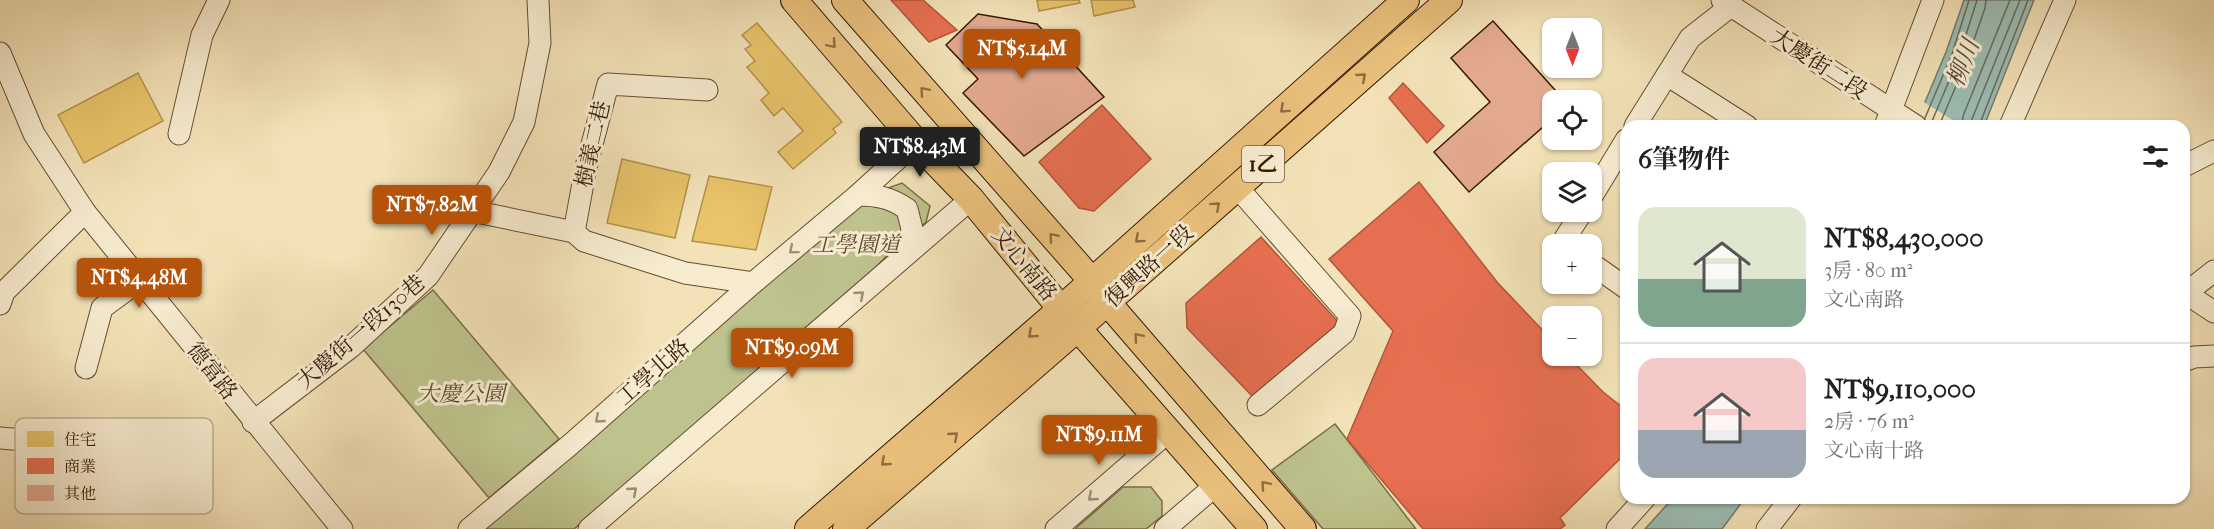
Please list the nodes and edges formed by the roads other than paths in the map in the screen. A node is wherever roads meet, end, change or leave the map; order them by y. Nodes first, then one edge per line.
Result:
1 (219, 0) edge
2 (538, 0) edge
3 (794, 0) edge
4 (844, 0) edge
5 (1406, 0) edge
6 (1449, 0) edge
7 (1933, 0) edge
8 (2065, 0) edge
9 (1726, 3) edge
10 (0, 53) edge
11 (1667, 75) junction
12 (707, 90) dead end
13 (1639, 120) edge
14 (1738, 120) edge
15 (1899, 120) edge
16 (2013, 120) edge
17 (179, 134) dead end
18 (916, 142) junction
19 (1620, 150) edge
20 (2214, 151) edge
21 (2190, 163) edge
22 (1602, 180) edge
23 (1237, 187) junction
24 (858, 195) junction
25 (971, 200) junction
26 (472, 211) junction
27 (85, 212) junction
28 (574, 232) junction
29 (908, 253) junction
30 (1602, 271) edge
31 (2214, 271) edge
32 (140, 280) junction
33 (1092, 281) junction
34 (753, 283) junction
35 (1620, 284) edge
36 (2190, 289) edge
37 (2190, 296) edge
38 (1107, 302) junction
39 (0, 304) edge
40 (1061, 309) junction
41 (2214, 312) edge
42 (1078, 328) junction
43 (2214, 356) edge
44 (2190, 359) edge
45 (86, 368) dead end
46 (1258, 405) dead end
47 (253, 422) junction
48 (1168, 432) junction
49 (0, 438) edge
50 (15, 439) edge
51 (1216, 485) junction
52 (1640, 504) edge
53 (1786, 504) edge
54 (342, 529) edge
55 (469, 529) edge
56 (589, 529) edge
57 (808, 529) edge
58 (846, 529) edge
59 (1056, 529) edge
60 (1165, 529) edge
61 (1254, 529) edge
62 (1303, 529) edge
63 (1617, 529) edge
64 (1767, 529) edge

1 - 17 street
2 - 26 street, 大慶街一段130巷
3 -> 18 main road, 文心南路
33 -> 4 main road, 文心南路
5 -> 33 main road, 復興路一段 / 1乙
23 -> 6 main road, 復興路一段 / 1乙
7 - 15 street
8 - 16 street
9 - 11 street
9 - 15 street, 大慶街二段
10 - 27 street, 德富路
11 - 13 street
11 - 14 street
12 - 28 street, 樹義二巷
18 - 24 street, 工學北路
18 - 25 main road, 文心南路
19 - 22 street
20 - 21 street
38 -> 23 main road, 復興路一段 / 1乙
23 - 46 street
24 - 29 street
24 -> 34 street, 工學北路
25 - 29 street
25 - 40 main road, 文心南路
26 - 28 street
26 - 47 street, 大慶街一段130巷
27 - 32 street, 德富路
27 - 39 street
28 - 34 street
56 -> 29 street
30 - 35 street
31 - 36 street
32 - 45 street
32 - 47 street, 德富路
33 - 38 main road, 文心南路
33 - 40 main road, 復興路一段 / 1乙
34 -> 55 street, 工學北路
37 - 41 street
38 - 42 main road, 復興路一段 / 1乙
62 -> 38 main road, 文心南路
40 - 42 main road, 文心南路
40 -> 57 main road, 復興路一段 / 1乙
42 - 48 main road, 文心南路
58 -> 42 main road, 復興路一段 / 1乙
43 - 44 street
47 - 54 street, 德富路
48 - 51 main road, 文心南路
48 -> 59 street
49 - 50 street
51 - 60 street
51 - 61 main road, 文心南路
52 - 63 street
53 - 64 street

